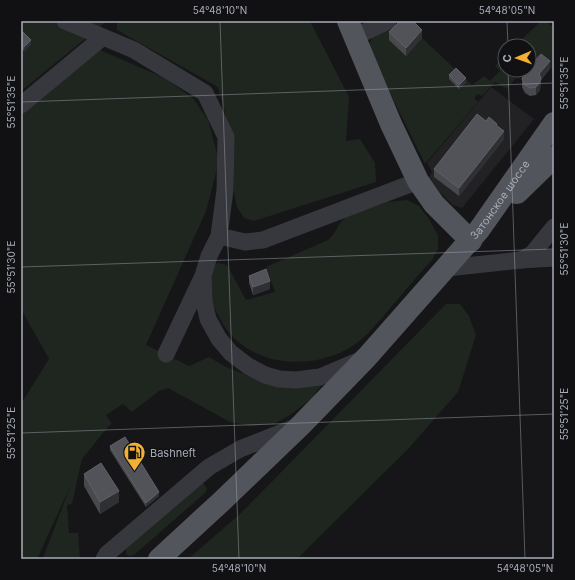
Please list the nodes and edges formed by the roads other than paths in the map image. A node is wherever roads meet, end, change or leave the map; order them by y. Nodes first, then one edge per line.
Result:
1 (65, 21) edge
2 (388, 21) edge
3 (351, 29) edge
4 (103, 37) junction
5 (21, 105) edge
6 (554, 123) edge
7 (554, 157) edge
8 (418, 181) junction
9 (554, 227) edge
10 (219, 236) junction
11 (475, 236) junction
12 (554, 258) edge
13 (521, 260) junction
14 (447, 268) junction
15 (203, 276) junction
16 (166, 354) dead end
17 (367, 357) junction
18 (302, 425) junction
19 (104, 559) edge
20 (159, 559) edge

1 - 4 lane
2 - 3 lane
3 - 8 main road
4 - 5 lane
4 - 10 lane
6 - 11 main road, Затонское шоссе
7 - 11 main road, Затонское шоссе
8 - 10 lane
8 - 11 main road
9 - 13 lane
10 - 15 lane
11 - 14 main road
12 - 13 lane
13 - 14 lane
14 - 17 main road
15 - 16 lane
15 - 17 lane
17 - 18 main road
18 - 19 lane
18 - 20 main road

